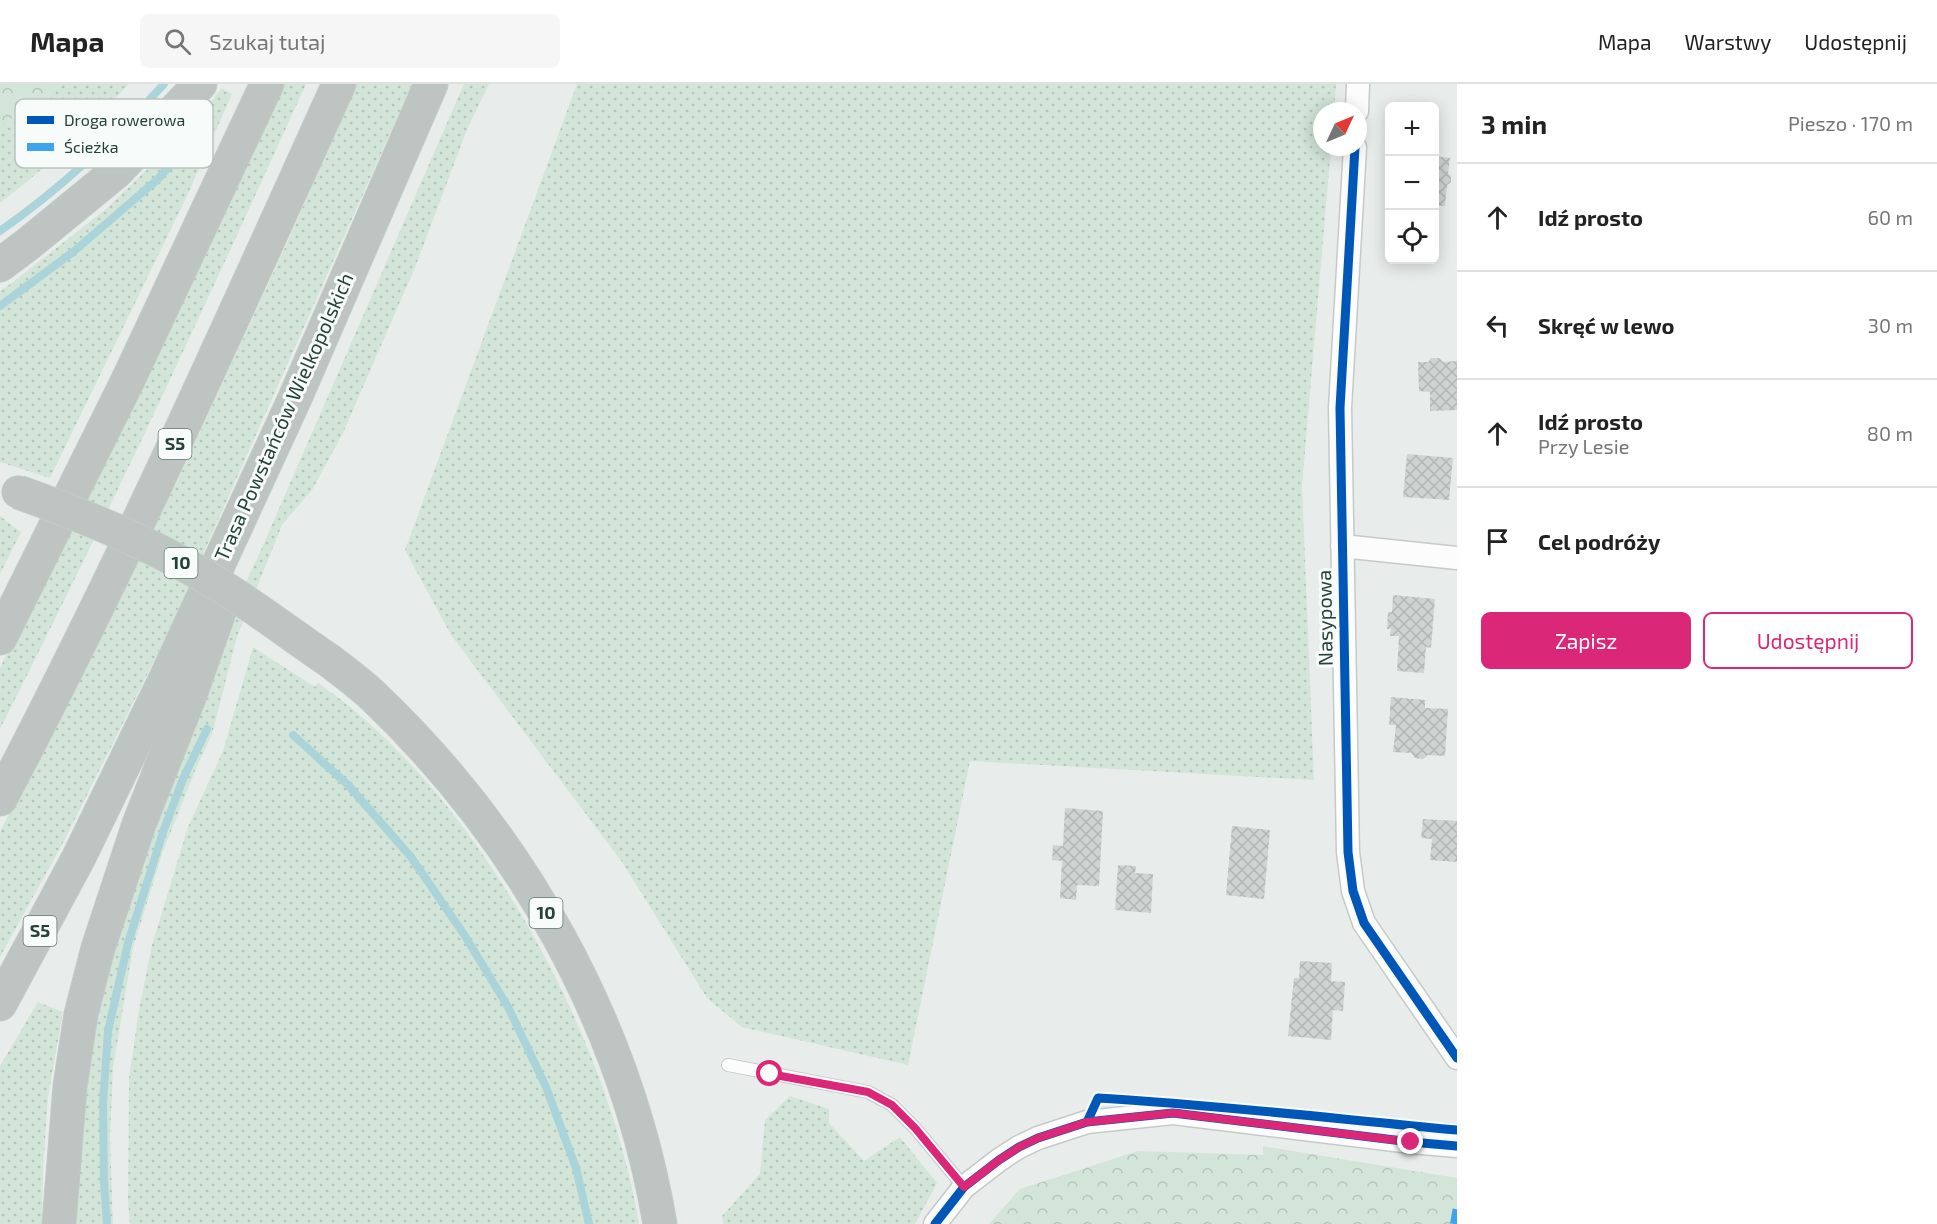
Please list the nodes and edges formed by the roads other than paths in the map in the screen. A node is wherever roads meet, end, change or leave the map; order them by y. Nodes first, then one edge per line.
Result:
1 (200, 84) edge
2 (267, 84) edge
3 (339, 84) edge
4 (431, 84) edge
5 (1358, 84) edge
6 (186, 99) edge
7 (1357, 102) edge
8 (1354, 156) edge
9 (120, 168) edge
10 (0, 264) edge
11 (295, 398) junction
12 (9, 490) edge
13 (1342, 546) junction
14 (1457, 558) edge
15 (0, 638) edge
16 (0, 799) edge
17 (0, 1004) edge
18 (1457, 1058) edge
19 (728, 1065) dead end
20 (1457, 1146) edge
21 (964, 1187) junction
22 (59, 1224) edge
23 (660, 1224) edge
24 (935, 1224) edge

1 - 6 highway
2 - 15 highway
3 - 16 highway, S5
4 - 11 highway, Trasa Powstańców Wielkopolskich / S5
5 - 7 street
8 - 13 street, Nasypowa
9 - 10 highway
11 - 17 highway, Trasa Powstańców Wielkopolskich / S5
11 - 22 highway
12 - 23 highway, 10, bridge
13 - 14 street
13 - 18 street, Nasypowa
19 - 21 lane
20 - 21 street
21 - 24 street

